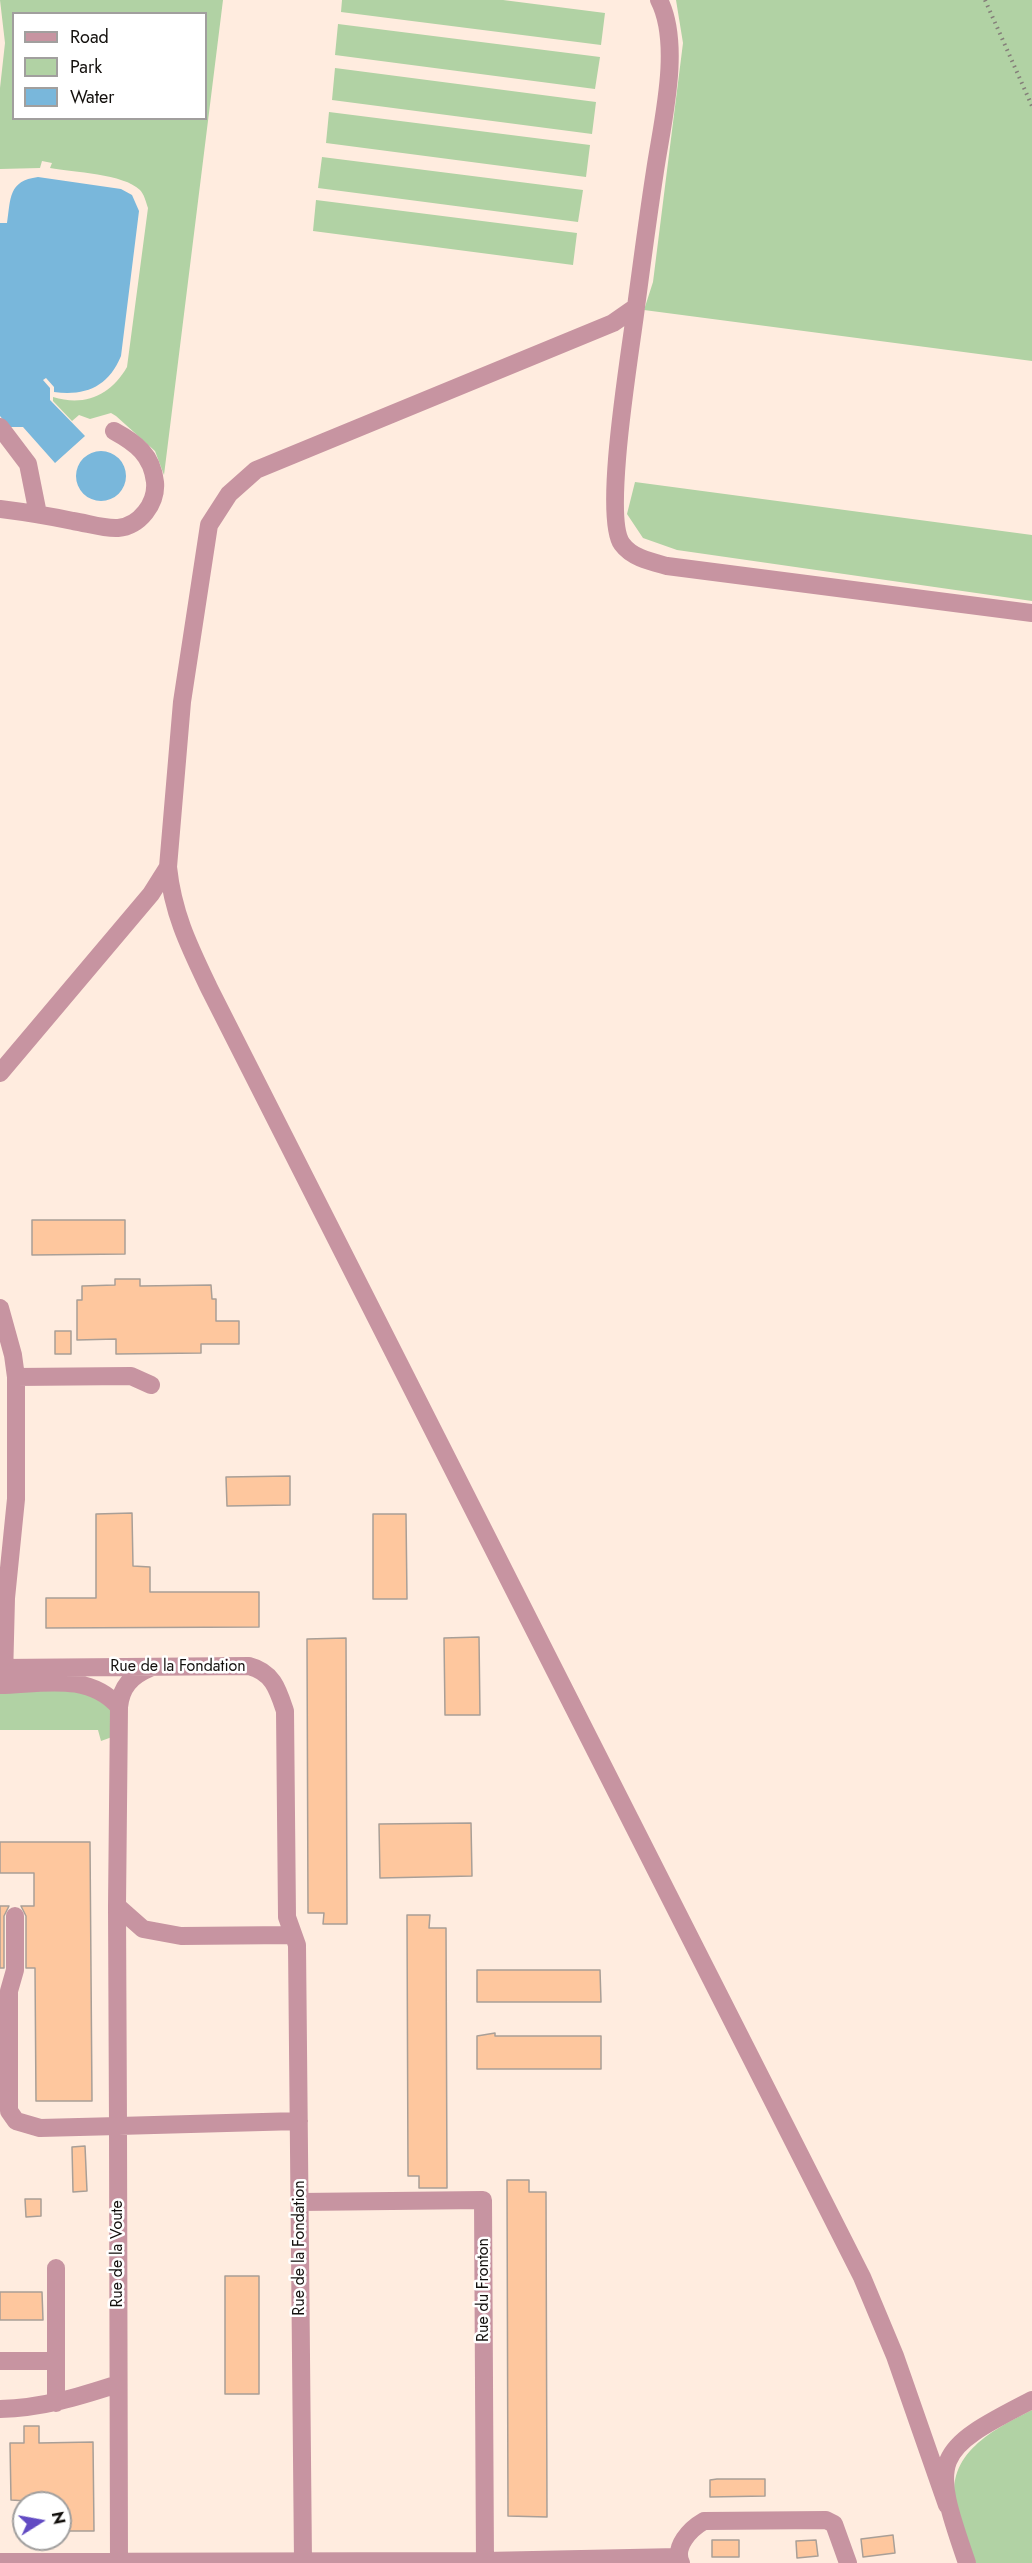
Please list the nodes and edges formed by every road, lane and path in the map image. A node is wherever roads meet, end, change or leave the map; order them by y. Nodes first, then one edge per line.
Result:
1 (659, 0) edge
2 (985, 0) edge
3 (1032, 106) edge
4 (636, 307) junction
5 (0, 428) edge
6 (114, 431) dead end
7 (0, 509) edge
8 (38, 514) junction
9 (1032, 613) edge
10 (168, 867) junction
11 (0, 1073) edge
12 (0, 1308) edge
13 (16, 1377) junction
14 (151, 1385) dead end
15 (151, 1667) junction
16 (2, 1676) edge
17 (118, 1707) junction
18 (117, 1906) junction
19 (15, 1916) dead end
20 (292, 1935) junction
21 (299, 2121) junction
22 (118, 2126) junction
23 (300, 2202) junction
24 (56, 2268) dead end
25 (0, 2361) edge
26 (56, 2361) junction
27 (118, 2384) junction
28 (1032, 2400) edge
29 (56, 2403) junction
30 (0, 2409) edge
31 (947, 2505) junction
32 (679, 2560) edge
33 (303, 2561) junction
34 (0, 2562) edge
35 (119, 2562) edge
36 (270, 2562) edge
37 (485, 2562) edge
38 (848, 2563) edge
39 (967, 2563) edge

1 - 4 lane
2 - 3 path
4 - 9 lane
4 - 10 lane
5 - 8 lane
6 - 8 lane
7 - 8 lane
10 - 11 lane
10 - 31 lane
12 - 13 lane
13 - 14 lane
13 - 16 lane
15 - 16 lane, Rue de la Fondation
15 - 17 lane
15 - 20 lane, Rue de la Fondation
16 - 17 lane, Rue de la Fondation
17 - 18 lane
18 - 20 lane
18 - 22 lane, Rue de la Voute
19 - 22 lane
20 - 21 lane, Rue de la Fondation
21 - 22 lane
21 - 23 lane, Rue de la Fondation
22 - 27 lane, Rue de la Voute
23 - 33 lane, Rue de la Fondation
23 - 37 lane, Rue du Fronton
24 - 26 lane
25 - 26 lane
26 - 29 lane
27 - 29 lane
27 - 35 lane, Rue de la Voute
28 - 31 lane
29 - 30 lane
31 - 39 lane
32 - 37 lane
32 - 38 lane
33 - 36 lane
33 - 37 lane
34 - 35 lane
35 - 36 lane

